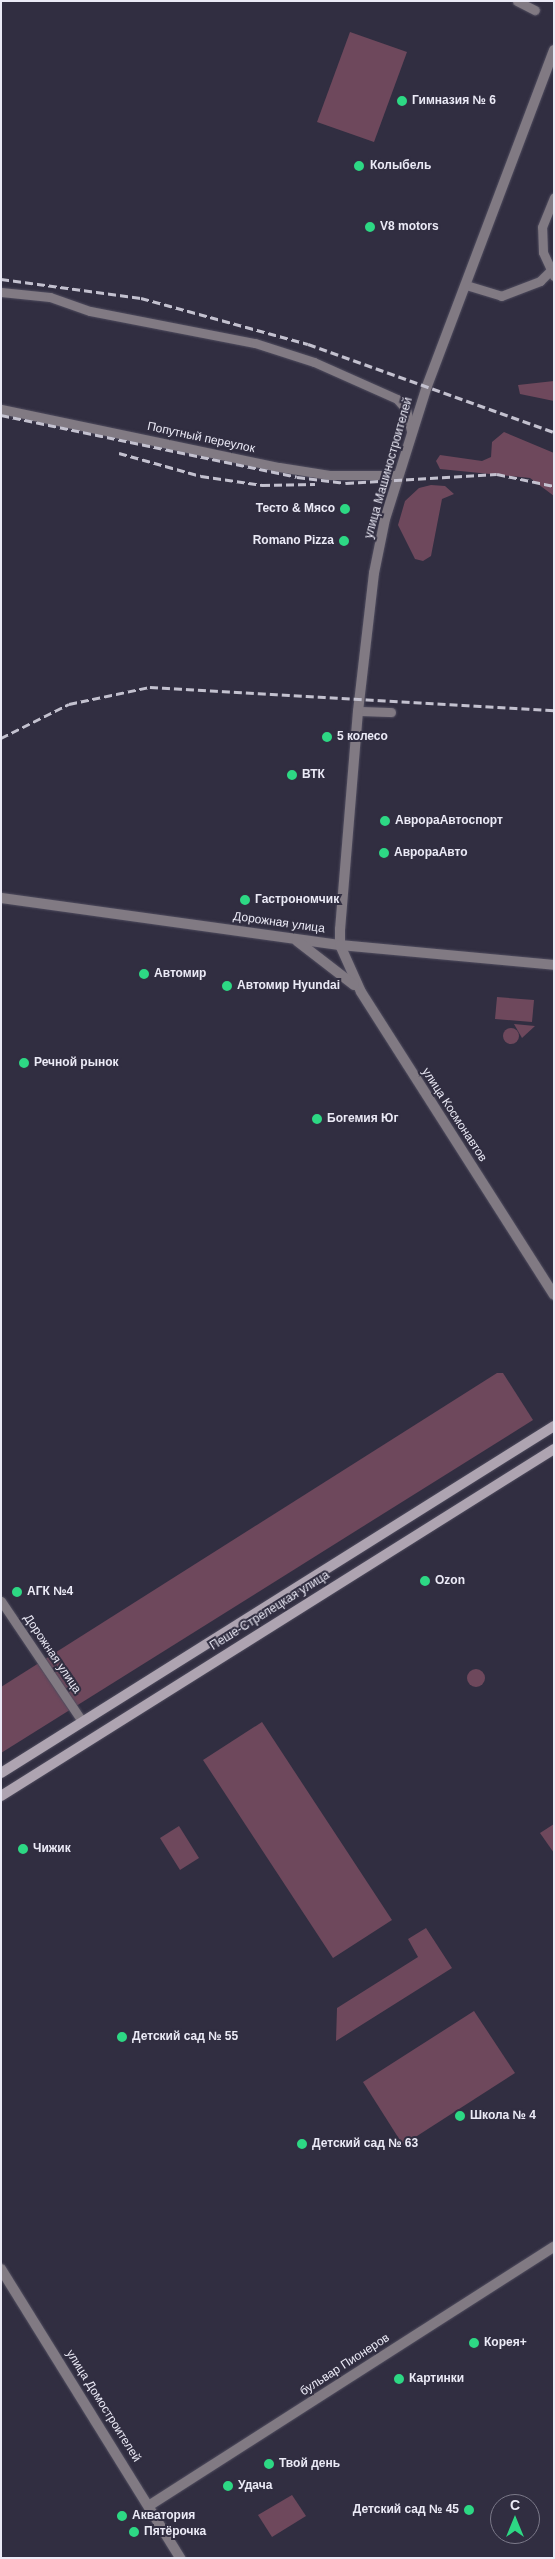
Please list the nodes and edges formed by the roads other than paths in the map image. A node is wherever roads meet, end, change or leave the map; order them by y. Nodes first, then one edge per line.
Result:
1 (517, 1) edge
2 (535, 10) dead end
3 (554, 50) edge
4 (554, 197) edge
5 (552, 274) edge
6 (466, 285) junction
7 (1, 292) edge
8 (1, 409) edge
9 (411, 430) junction
10 (398, 475) junction
11 (358, 710) junction
12 (391, 712) dead end
13 (1, 898) edge
14 (292, 938) junction
15 (340, 945) junction
16 (554, 966) edge
17 (361, 992) junction
18 (554, 1295) edge
19 (554, 1426) edge
20 (554, 1449) edge
21 (1, 1601) edge
22 (82, 1721) junction
23 (1, 1773) edge
24 (1, 1796) edge
25 (554, 2247) edge
26 (1, 2269) edge
27 (150, 2505) junction
28 (180, 2558) edge

1 - 2 street
3 - 6 street, улица Машиностроителей
4 - 5 street
5 - 6 street
6 - 9 street, улица Машиностроителей
7 - 9 street
8 - 10 street, Попутный переулок
9 - 10 street, улица Машиностроителей
10 - 11 street, улица Машиностроителей
11 - 12 street
11 - 15 street, улица Машиностроителей
13 - 14 street, Дорожная улица
14 - 15 street, Дорожная улица
14 - 17 street
15 - 16 street, Дорожная улица
15 - 17 street, улица Космонавтов
17 - 18 street, улица Космонавтов
19 - 22 main road, Пеше-Стрелецкая улица
20 - 24 main road, Пеше-Стрелецкая улица
21 - 22 street, Дорожная улица
22 - 23 main road, Пеше-Стрелецкая улица
25 - 27 street, бульвар Пионеров
26 - 27 street, улица Домостроителей
27 - 28 street, улица Домостроителей

